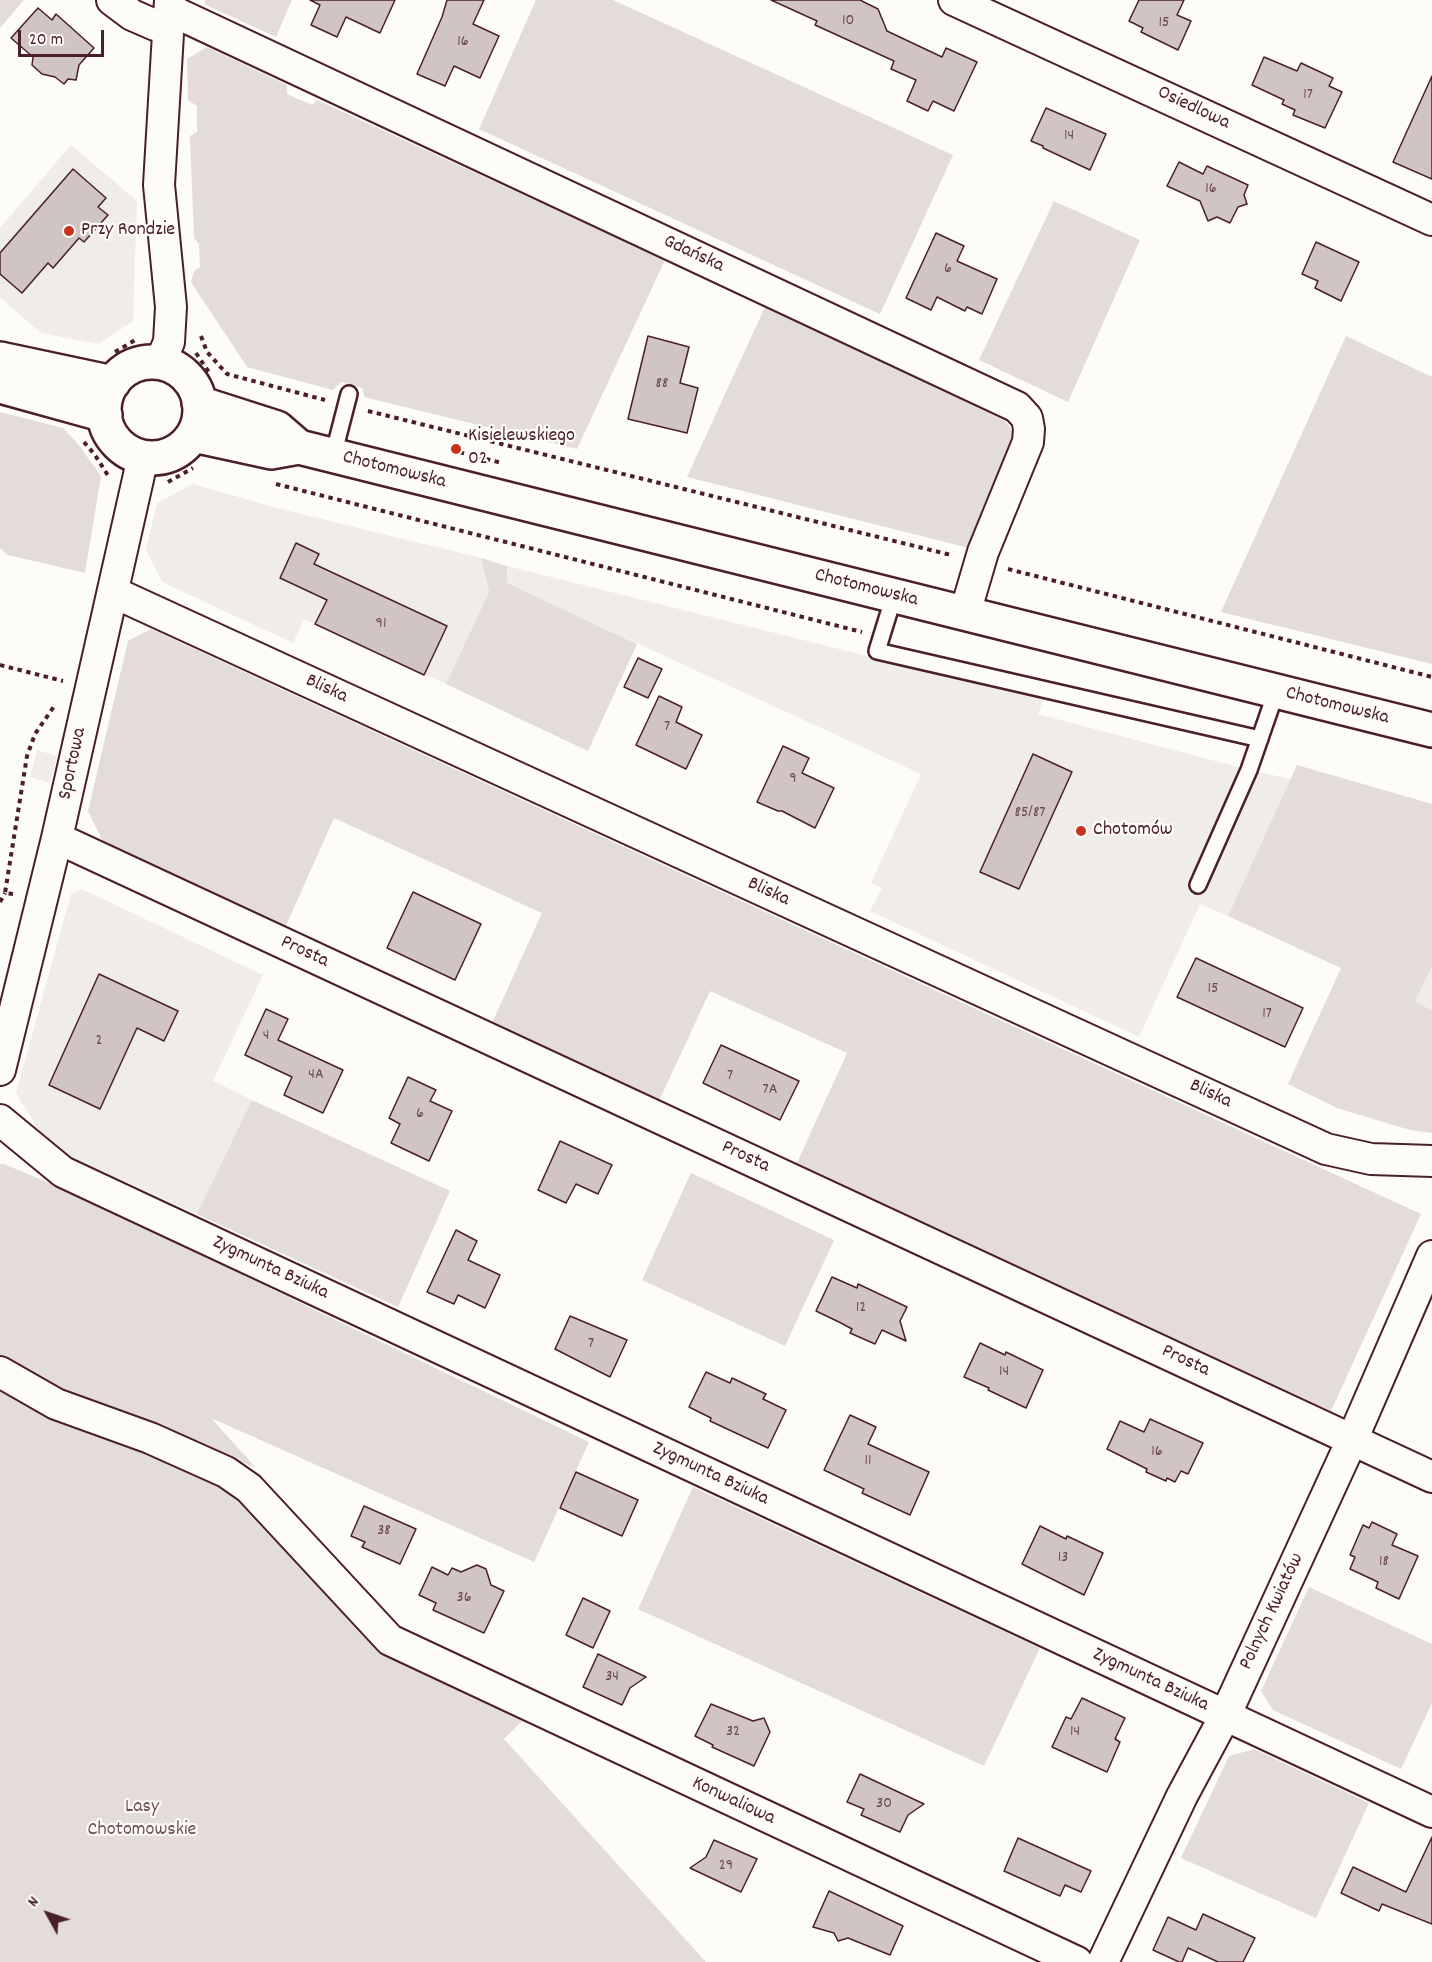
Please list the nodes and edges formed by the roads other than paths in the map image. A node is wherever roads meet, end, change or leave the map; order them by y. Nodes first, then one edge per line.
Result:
1 (112, 0) edge
2 (954, 0) edge
3 (169, 13) edge
4 (1432, 220) edge
5 (0, 359) edge
6 (160, 363) junction
7 (113, 383) junction
8 (0, 386) edge
9 (206, 390) junction
10 (348, 400) road end
11 (105, 415) junction
12 (299, 447) junction
13 (196, 450) junction
14 (333, 456) junction
15 (143, 457) junction
16 (112, 592) junction
17 (894, 596) junction
18 (965, 613) junction
19 (1276, 692) junction
20 (1432, 730) edge
21 (1260, 739) junction
22 (57, 838) junction
23 (1198, 885) dead end
24 (0, 1070) edge
25 (0, 1120) edge
26 (1432, 1161) edge
27 (1432, 1256) edge
28 (0, 1372) edge
29 (1352, 1440) junction
30 (1432, 1477) edge
31 (1225, 1716) junction
32 (1432, 1812) edge
33 (1077, 1962) edge
34 (1103, 1962) edge

1 - 3 street, Gdańska
2 - 4 street, Osiedlowa
3 - 6 street
3 - 18 street, Gdańska
5 - 7 street
6 - 7 street
6 - 9 street
7 - 11 street
8 - 11 street
9 - 12 street
9 - 13 street
10 - 14 lane
11 - 15 street
12 - 13 street
12 - 14 street, Chotomowska
13 - 15 street
14 - 17 street, Chotomowska
15 - 16 street, Sportowa
16 - 22 street, Sportowa
16 - 26 street, Bliska
17 - 18 street, Chotomowska
17 - 21 lane
18 - 19 street, Chotomowska
19 - 20 street, Chotomowska
19 - 21 lane
21 - 23 lane
22 - 24 street, Sportowa
22 - 29 street, Prosta
25 - 31 street, Zygmunta Bziuka
27 - 29 street, Polnych Kwiatów
28 - 33 street, Konwaliowa
29 - 30 street, Prosta
29 - 31 street, Polnych Kwiatów
31 - 32 street, Zygmunta Bziuka
31 - 34 street, Polnych Kwiatów

